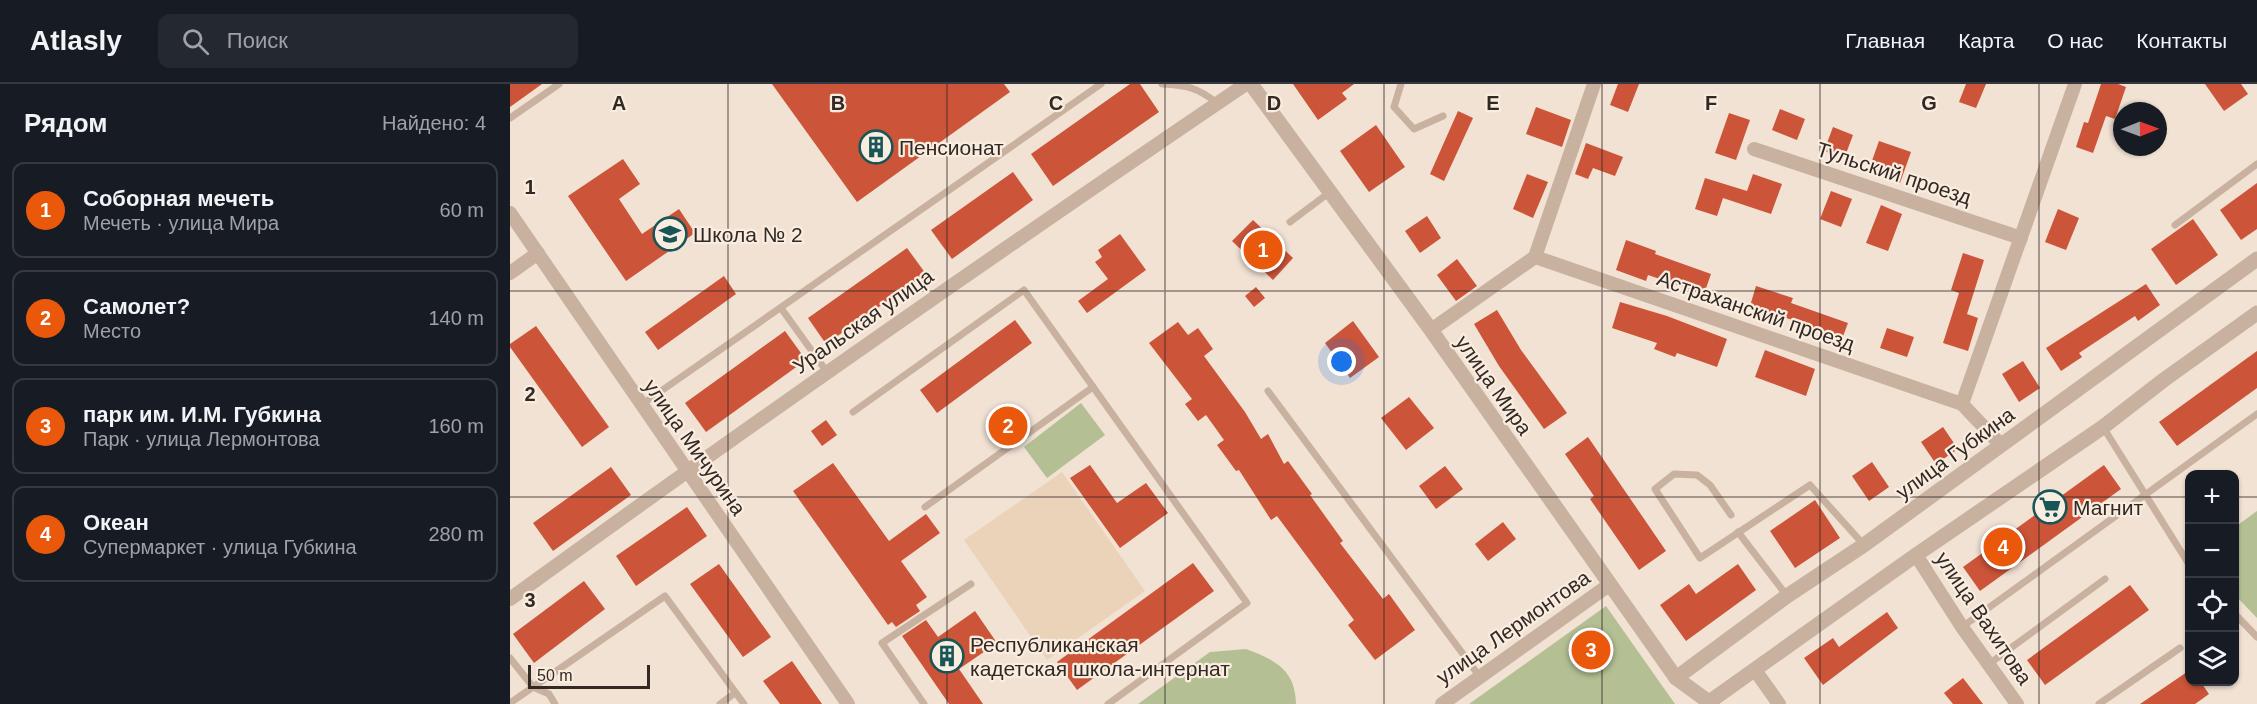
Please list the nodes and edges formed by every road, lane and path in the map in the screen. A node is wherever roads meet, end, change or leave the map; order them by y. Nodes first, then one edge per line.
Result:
1 (559, 84) edge
2 (1101, 84) edge
3 (1162, 84) edge
4 (1246, 84) edge
5 (1251, 84) edge
6 (1401, 84) edge
7 (1594, 84) edge
8 (2072, 85) edge
9 (1217, 104) junction
10 (1443, 116) dead end
11 (510, 118) edge
12 (1754, 149) dead end
13 (2257, 164) edge
14 (1330, 192) junction
15 (510, 213) edge
16 (1290, 222) dead end
17 (2175, 225) dead end
18 (2021, 238) junction
19 (538, 253) junction
20 (1535, 257) junction
21 (2257, 259) edge
22 (510, 273) edge
23 (781, 308) junction
24 (2257, 313) edge
25 (1431, 330) junction
26 (827, 372) junction
27 (1093, 387) junction
28 (1268, 391) dead end
29 (1962, 404) junction
30 (641, 405) junction
31 (853, 412) dead end
32 (2257, 414) edge
33 (2103, 427) junction
34 (2001, 445) junction
35 (686, 471) junction
36 (2146, 495) junction
37 (925, 507) dead end
38 (1731, 515) dead end
39 (1738, 532) junction
40 (1864, 544) junction
41 (1916, 555) junction
42 (2185, 558) edge
43 (2105, 579) dead end
44 (971, 584) dead end
45 (1609, 585) junction
46 (1787, 596) junction
47 (510, 599) edge
48 (2239, 618) edge
49 (1962, 627) junction
50 (2257, 637) edge
51 (2180, 648) dead end
52 (510, 658) edge
53 (1989, 664) junction
54 (1755, 670) junction
55 (1480, 677) junction
56 (1676, 678) junction
57 (533, 687) junction
58 (735, 693) junction
59 (510, 703) edge
60 (1709, 703) edge
61 (555, 704) edge
62 (720, 704) edge
63 (744, 704) edge
64 (848, 704) edge
65 (924, 704) edge
66 (1108, 704) edge
67 (1442, 704) edge
68 (1779, 704) edge
69 (2017, 704) edge
70 (2099, 704) edge

1 - 11 lane
2 - 23 lane
3 - 9 lane
4 - 9 street, Уральская улица
5 - 14 street, улица Мира
6 - 10 lane
7 - 20 street
8 - 18 street
9 - 26 street, Уральская улица
12 - 18 street, Тульский проезд
13 - 17 lane
14 - 16 lane
14 - 25 street, улица Мира
15 - 19 street, улица Мичурина
18 - 29 street
19 - 22 street
19 - 30 street, улица Мичурина
20 - 25 street
20 - 29 street, Астраханский проезд
21 - 34 street, улица Губкина
23 - 26 lane
23 - 30 lane
24 - 33 street
25 - 45 street, улица Мира
26 - 35 street, Уральская улица
27 - 31 lane
27 - 37 lane
27 - 66 lane
28 - 55 lane
29 - 34 street
30 - 35 street, улица Мичурина
32 - 36 lane
33 - 36 lane
33 - 41 street
34 - 40 street, улица Губкина
35 - 47 street, Уральская улица
35 - 64 street, улица Мичурина
36 - 42 lane
36 - 49 lane
38 - 39 lane
39 - 40 lane
39 - 46 lane
40 - 46 street, улица Губкина
41 - 49 street, улица Вахитова
41 - 54 street
43 - 53 lane
44 - 65 lane
45 - 55 street, улица Лермонтова
45 - 56 street, улица Мира
46 - 56 street, улица Губкина
48 - 50 lane
49 - 53 street, улица Вахитова
51 - 70 lane
52 - 57 lane
53 - 69 street, улица Вахитова
54 - 60 street
54 - 68 street
55 - 67 street, улица Лермонтова
56 - 60 street, улица Мира
57 - 58 lane
57 - 59 lane
57 - 61 lane
58 - 62 lane
58 - 63 lane

